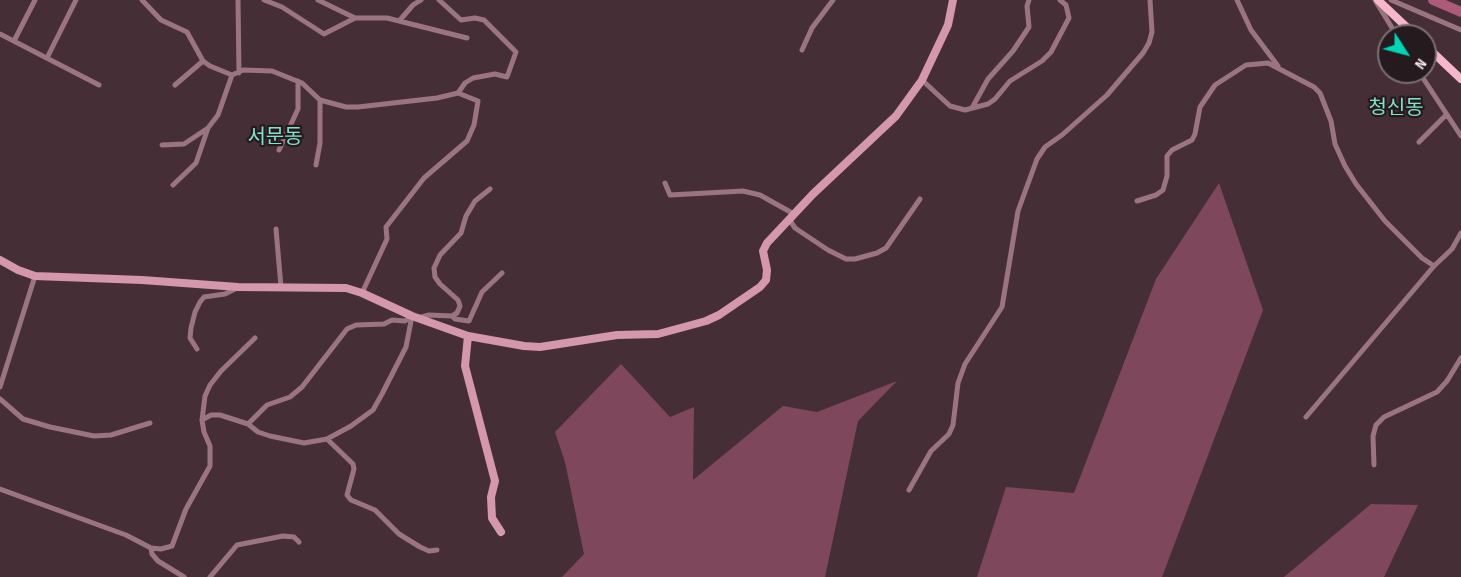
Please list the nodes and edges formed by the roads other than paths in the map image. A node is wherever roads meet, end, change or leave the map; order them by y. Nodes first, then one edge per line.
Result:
1 (35, 0) edge
2 (76, 0) edge
3 (142, 0) edge
4 (238, 0) edge
5 (264, 0) edge
6 (318, 0) edge
7 (421, 0) edge
8 (439, 0) edge
9 (833, 0) edge
10 (953, 0) edge
11 (1029, 0) edge
12 (1060, 0) edge
13 (1150, 0) edge
14 (1237, 0) edge
15 (1377, 0) edge
16 (1391, 0) edge
17 (355, 18) junction
18 (400, 20) junction
19 (1390, 24) edge
20 (1403, 24) edge
21 (1461, 30) edge
22 (0, 34) edge
23 (467, 38) dead end
24 (14, 41) junction
25 (802, 50) dead end
26 (1437, 56) edge
27 (47, 58) junction
28 (203, 61) junction
29 (1279, 67) junction
30 (239, 73) junction
31 (232, 75) junction
32 (1461, 79) edge
33 (922, 80) junction
34 (298, 81) junction
35 (1427, 84) edge
36 (176, 85) dead end
37 (99, 86) dead end
38 (458, 93) junction
39 (320, 99) junction
40 (972, 108) junction
41 (1446, 115) junction
42 (208, 129) junction
43 (1461, 136) edge
44 (1419, 142) dead end
45 (162, 145) dead end
46 (279, 150) dead end
47 (316, 165) dead end
48 (665, 183) dead end
49 (173, 185) dead end
50 (490, 189) dead end
51 (920, 199) dead end
52 (1137, 201) dead end
53 (791, 216) junction
54 (276, 229) dead end
55 (1461, 233) edge
56 (0, 260) edge
57 (1434, 266) junction
58 (502, 273) dead end
59 (35, 276) junction
60 (238, 287) junction
61 (281, 287) junction
62 (362, 293) junction
63 (452, 316) junction
64 (414, 317) junction
65 (468, 336) junction
66 (255, 338) dead end
67 (197, 349) dead end
68 (1461, 358) edge
69 (0, 387) edge
70 (0, 399) edge
71 (1306, 417) dead end
72 (202, 420) junction
73 (150, 423) dead end
74 (248, 424) junction
75 (327, 439) junction
76 (1374, 465) dead end
77 (0, 489) edge
78 (909, 490) dead end
79 (501, 532) dead end
80 (299, 542) dead end
81 (151, 548) junction
82 (437, 550) dead end
83 (184, 577) edge
84 (210, 577) edge

1 - 24 street
2 - 27 street
3 - 28 street
4 - 30 street
5 - 17 street
6 - 17 street
7 - 18 street
8 - 38 street
9 - 25 street
10 - 33 street
11 - 40 street
12 - 40 street
13 - 78 street
14 - 29 street
15 - 19 street
15 - 20 main road
16 - 21 street
17 - 18 street
18 - 23 street
22 - 24 street
24 - 27 street
26 - 32 main road
27 - 37 street
28 - 31 street
28 - 36 street
29 - 52 street
29 - 57 street
30 - 31 street
30 - 34 street
31 - 42 street
33 - 40 street
33 - 53 street
34 - 39 street
34 - 46 street
35 - 41 street
38 - 39 street
38 - 62 street
39 - 47 street
41 - 43 street
41 - 44 street
42 - 45 street
42 - 49 street
48 - 53 street
50 - 63 street
51 - 53 street
53 - 65 street
54 - 61 street
55 - 57 street
56 - 59 street
57 - 71 street
58 - 63 street
59 - 60 street
59 - 69 street
60 - 61 street
60 - 67 street
61 - 62 street
62 - 64 street
63 - 64 street
64 - 65 street
64 - 74 street
64 - 75 street
65 - 79 street
66 - 72 street
68 - 76 street
70 - 73 street
72 - 74 street
72 - 81 street
74 - 75 street
75 - 82 street
77 - 81 street
80 - 84 street
81 - 83 street

